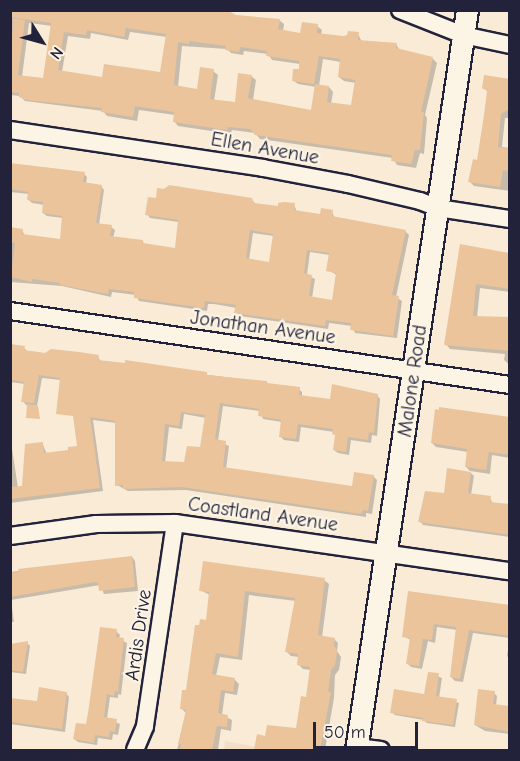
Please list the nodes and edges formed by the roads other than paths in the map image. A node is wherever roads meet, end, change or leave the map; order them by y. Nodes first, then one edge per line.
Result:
1 (400, 10) edge
2 (467, 10) edge
3 (463, 35) junction
4 (510, 45) edge
5 (10, 129) edge
6 (438, 208) junction
7 (510, 219) edge
8 (10, 311) edge
9 (413, 371) junction
10 (510, 385) edge
11 (175, 523) junction
12 (10, 536) edge
13 (387, 552) junction
14 (510, 571) edge
15 (356, 749) edge
16 (135, 750) edge
17 (381, 750) edge

1 - 3 street
2 - 3 street, Malone Road
3 - 4 street
3 - 6 street, Malone Road
5 - 6 street, Ellen Avenue
6 - 7 street, Ellen Avenue
6 - 9 street, Malone Road
8 - 9 street, Jonathan Avenue
9 - 10 street, Jonathan Avenue
9 - 13 street, Malone Road
11 - 12 street, Coastland Avenue
11 - 13 street, Coastland Avenue
11 - 16 street, Ardis Drive
13 - 14 street, Coastland Avenue
13 - 15 street, Malone Road
15 - 17 street

